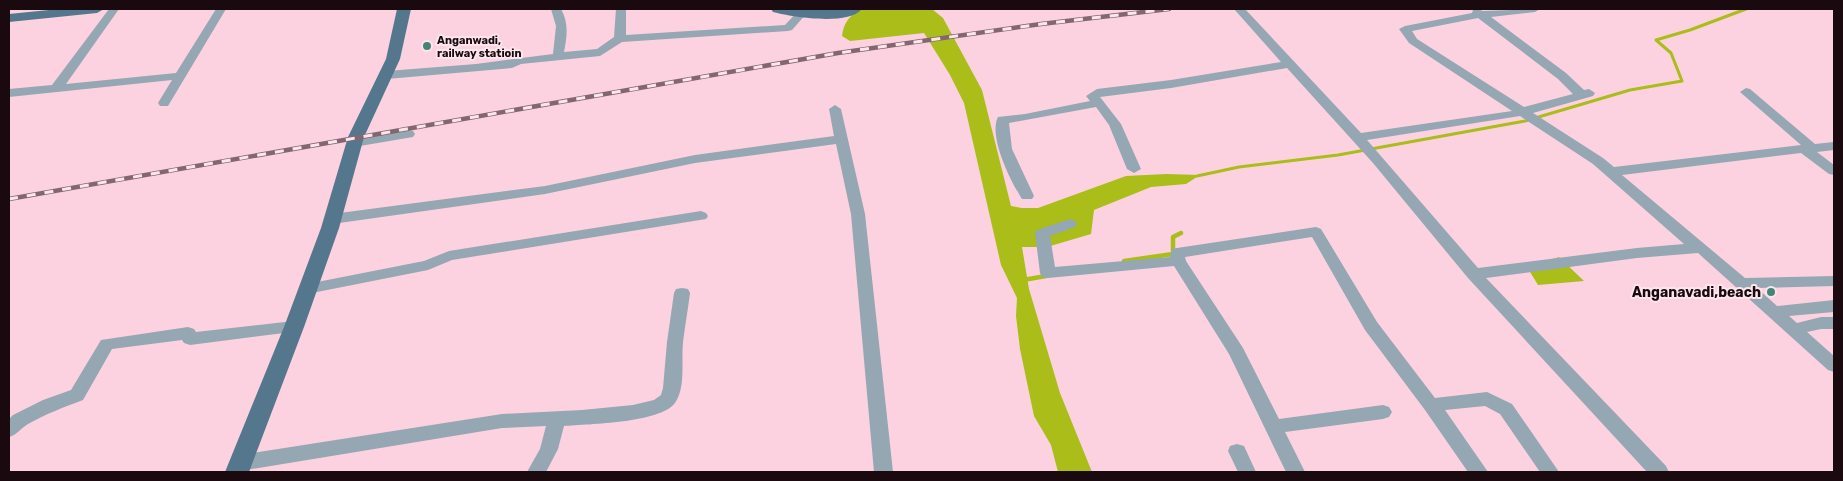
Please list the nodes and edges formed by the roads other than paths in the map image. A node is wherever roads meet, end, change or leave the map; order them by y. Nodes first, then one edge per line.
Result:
1 (97, 9) edge
2 (114, 9) edge
3 (221, 9) edge
4 (404, 9) edge
5 (556, 9) edge
6 (621, 9) edge
7 (778, 9) edge
8 (855, 9) edge
9 (1239, 9) edge
10 (1536, 9) edge
11 (1477, 12) edge
12 (802, 13) junction
13 (9, 18) edge
14 (648, 38) junction
15 (620, 39) junction
16 (643, 52) dead end
17 (558, 57) junction
18 (1290, 64) junction
19 (387, 75) junction
20 (180, 76) junction
21 (57, 87) junction
22 (9, 92) edge
23 (1746, 92) dead end
24 (164, 103) dead end
25 (1099, 103) junction
26 (835, 109) dead end
27 (1523, 112) junction
28 (408, 134) dead end
29 (842, 139) junction
30 (354, 143) junction
31 (1362, 143) junction
32 (1834, 146) edge
33 (1808, 149) junction
34 (1134, 169) dead end
35 (1834, 171) edge
36 (1610, 172) junction
37 (1027, 196) dead end
38 (701, 216) dead end
39 (332, 218) junction
40 (1070, 224) dead end
41 (1698, 248) junction
42 (1178, 261) junction
43 (1474, 274) junction
44 (1834, 280) edge
45 (1740, 282) junction
46 (307, 289) junction
47 (682, 293) dead end
48 (1834, 306) edge
49 (1773, 312) junction
50 (1834, 323) edge
51 (294, 328) junction
52 (1793, 330) junction
53 (1834, 366) edge
54 (1431, 405) junction
55 (1383, 412) dead end
56 (557, 419) junction
57 (1273, 427) junction
58 (9, 430) edge
59 (1237, 451) dead end
60 (239, 468) edge
61 (537, 472) edge
62 (884, 472) edge
63 (1247, 472) edge
64 (1295, 472) edge
65 (1478, 472) edge
66 (1550, 472) edge
67 (1659, 472) edge

1 - 13 main road
2 - 21 street
3 - 20 street
4 - 19 main road
5 - 17 street
6 - 15 street
7 - 12 main road
8 - 12 main road
9 - 18 street
10 - 11 street
11 - 27 street
11 - 27 street
12 - 14 street
14 - 15 street
14 - 16 street
15 - 17 street
17 - 19 street
18 - 25 street
18 - 31 street
19 - 30 main road
20 - 21 street
20 - 24 street
21 - 22 street
23 - 33 street
25 - 34 street
25 - 37 street
26 - 29 street
27 - 31 street
27 - 36 street
28 - 30 street
29 - 39 street
29 - 62 street
30 - 39 main road
31 - 43 street
32 - 33 street
33 - 35 street
33 - 36 street
36 - 41 street
38 - 46 street
39 - 46 main road
40 - 42 street
41 - 43 street
41 - 45 street
42 - 54 street
42 - 57 street
43 - 67 street
44 - 45 street
45 - 49 street
46 - 51 main road
47 - 56 street
48 - 49 street
49 - 52 street
50 - 52 street
51 - 58 street
51 - 60 main road
52 - 53 street
54 - 65 street
54 - 66 street
55 - 57 street
56 - 60 street
56 - 61 street
57 - 64 street
59 - 63 street

